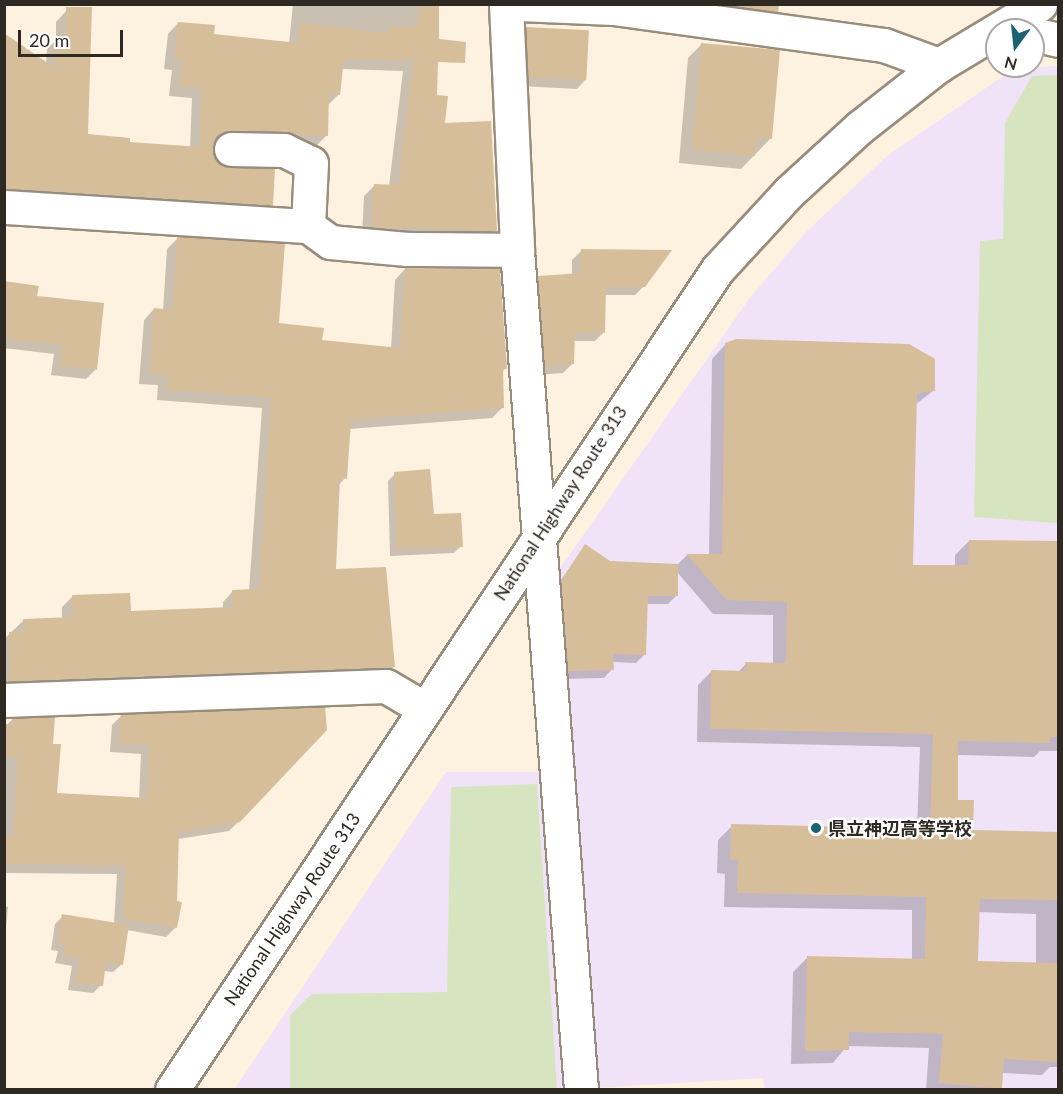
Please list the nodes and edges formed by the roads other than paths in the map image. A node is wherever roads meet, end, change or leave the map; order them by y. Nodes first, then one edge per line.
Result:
1 (506, 4) edge
2 (519, 4) edge
3 (1040, 4) edge
4 (1029, 18) edge
5 (985, 45) edge
6 (939, 65) junction
7 (231, 149) dead end
8 (4, 207) edge
9 (308, 226) junction
10 (517, 250) junction
11 (537, 538) junction
12 (4, 700) edge
13 (425, 709) junction
14 (172, 1089) edge
15 (581, 1089) edge

1 - 10 main road
2 - 6 main road
3 - 4 main road, National Highway Route 313
5 - 6 main road, National Highway Route 313
6 - 11 main road, National Highway Route 313
7 - 9 main road
8 - 9 main road
9 - 10 main road
10 - 11 main road
11 - 13 main road, National Highway Route 313
11 - 15 main road
12 - 13 main road
13 - 14 main road, National Highway Route 313

